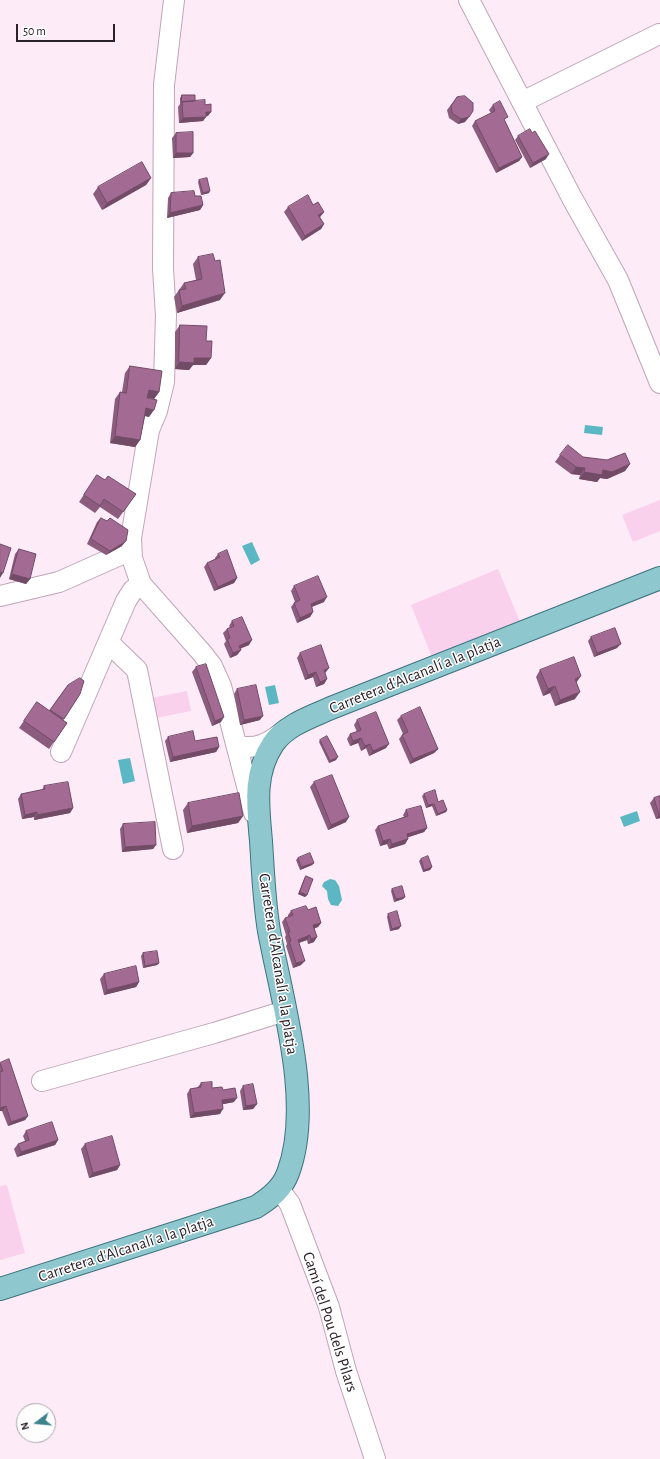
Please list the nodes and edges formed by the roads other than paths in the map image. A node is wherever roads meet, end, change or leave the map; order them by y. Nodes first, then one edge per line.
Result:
1 (174, 0) edge
2 (470, 0) edge
3 (659, 34) dead end
4 (522, 102) junction
5 (660, 383) edge
6 (131, 550) junction
7 (660, 578) edge
8 (142, 584) junction
9 (0, 596) edge
10 (109, 643) junction
11 (287, 729) junction
12 (238, 746) junction
13 (61, 752) dead end
14 (261, 840) junction
15 (173, 849) dead end
16 (285, 1011) junction
17 (42, 1081) dead end
18 (279, 1189) junction
19 (0, 1288) edge
20 (375, 1459) edge

1 - 6 street
2 - 4 street
3 - 4 street
4 - 5 street
6 - 8 street
6 - 9 street
7 - 11 main road, Carretera d'Alcanalí a la platja
8 - 10 street
8 - 12 street
10 - 13 street
10 - 15 street
11 - 12 street
11 - 14 main road, Carretera d'Alcanalí a la platja
12 - 14 street
14 - 16 main road, Carretera d'Alcanalí a la platja
16 - 17 street
16 - 18 main road, Carretera d'Alcanalí a la platja
18 - 19 main road, Carretera d'Alcanalí a la platja
18 - 20 street, Camí del Pou dels Pilars

